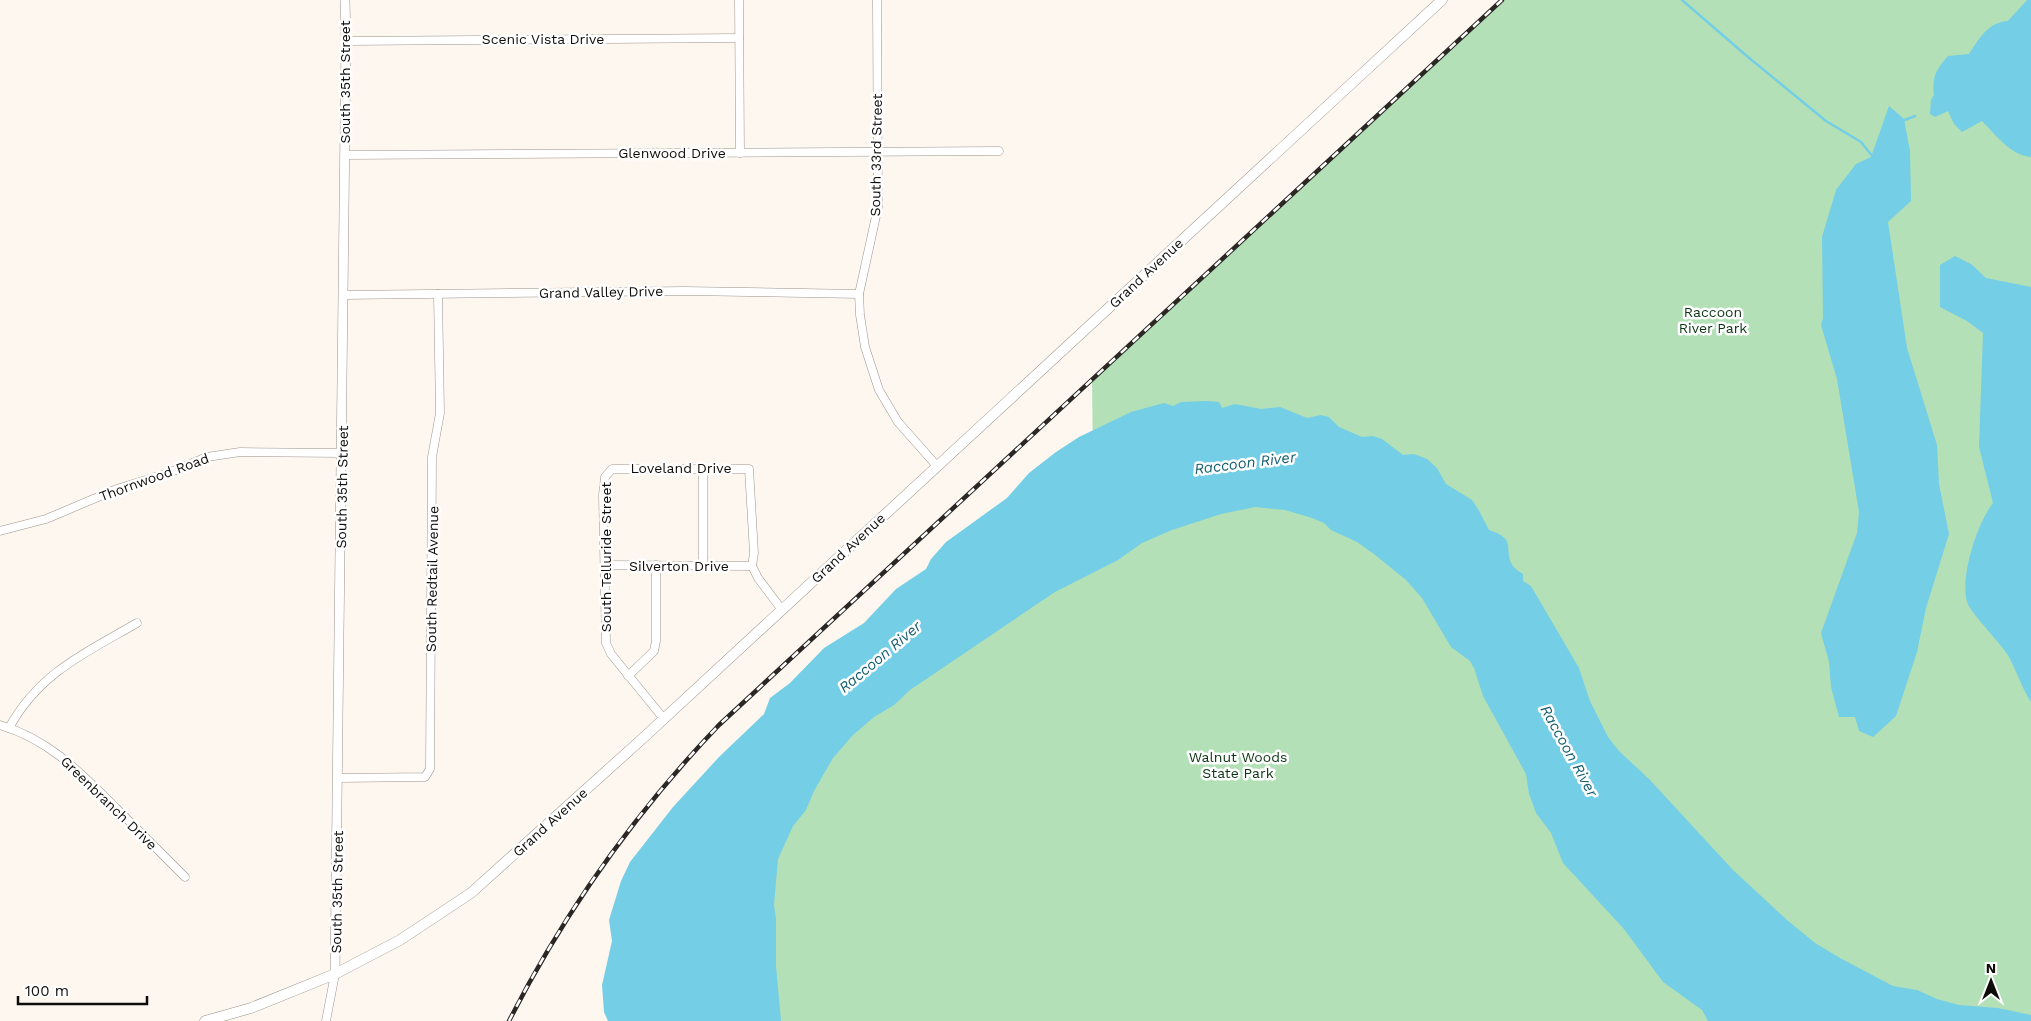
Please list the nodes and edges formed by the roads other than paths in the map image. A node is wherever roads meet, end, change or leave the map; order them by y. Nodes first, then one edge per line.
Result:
1 (345, 0) edge
2 (739, 0) edge
3 (878, 0) edge
4 (1442, 0) edge
5 (739, 38) junction
6 (346, 41) junction
7 (999, 151) dead end
8 (878, 152) junction
9 (740, 153) junction
10 (345, 155) junction
11 (438, 294) junction
12 (859, 294) junction
13 (343, 295) junction
14 (343, 453) junction
15 (937, 466) junction
16 (703, 468) junction
17 (612, 469) joint
18 (0, 531) edge
19 (605, 565) junction
20 (656, 565) junction
21 (703, 566) junction
22 (752, 566) junction
23 (782, 610) junction
24 (137, 623) dead end
25 (628, 676) junction
26 (664, 719) junction
27 (0, 726) edge
28 (8, 728) junction
29 (339, 778) junction
30 (185, 877) dead end
31 (336, 974) junction
32 (205, 1021) edge
33 (326, 1021) edge

1 - 6 street, South 35th Street
2 - 5 street
3 - 8 street, South 33rd Street
4 - 15 main road, Grand Avenue
5 - 6 street, Scenic Vista Drive
5 - 9 street
6 - 10 street, South 35th Street
7 - 8 street, Glenwood Drive
8 - 9 street, Glenwood Drive
8 - 12 street, South 33rd Street
9 - 10 street, Glenwood Drive
10 - 13 street, South 35th Street
11 - 12 street, Grand Valley Drive
11 - 13 street, Grand Valley Drive
11 - 29 street, South Redtail Avenue
12 - 15 street, South 33rd Street
13 - 14 street, South 35th Street
14 - 18 street, Thornwood Road
14 - 29 street, South 35th Street
15 - 23 main road, Grand Avenue
16 - 17 street, Loveland Drive
16 - 21 street
16 - 22 street, Loveland Drive
17 - 19 street, South Telluride Street
19 - 20 street, Silverton Drive
19 - 25 street, South Telluride Street
20 - 21 street, Silverton Drive
20 - 25 street
21 - 22 street, Silverton Drive
22 - 23 street
23 - 26 main road, Grand Avenue
24 - 28 street
25 - 26 street, South Telluride Street
26 - 31 main road, Grand Avenue
27 - 28 street, Greenbranch Drive
28 - 30 street, Greenbranch Drive
29 - 31 street, South 35th Street
31 - 32 main road, Grand Avenue
31 - 33 street

